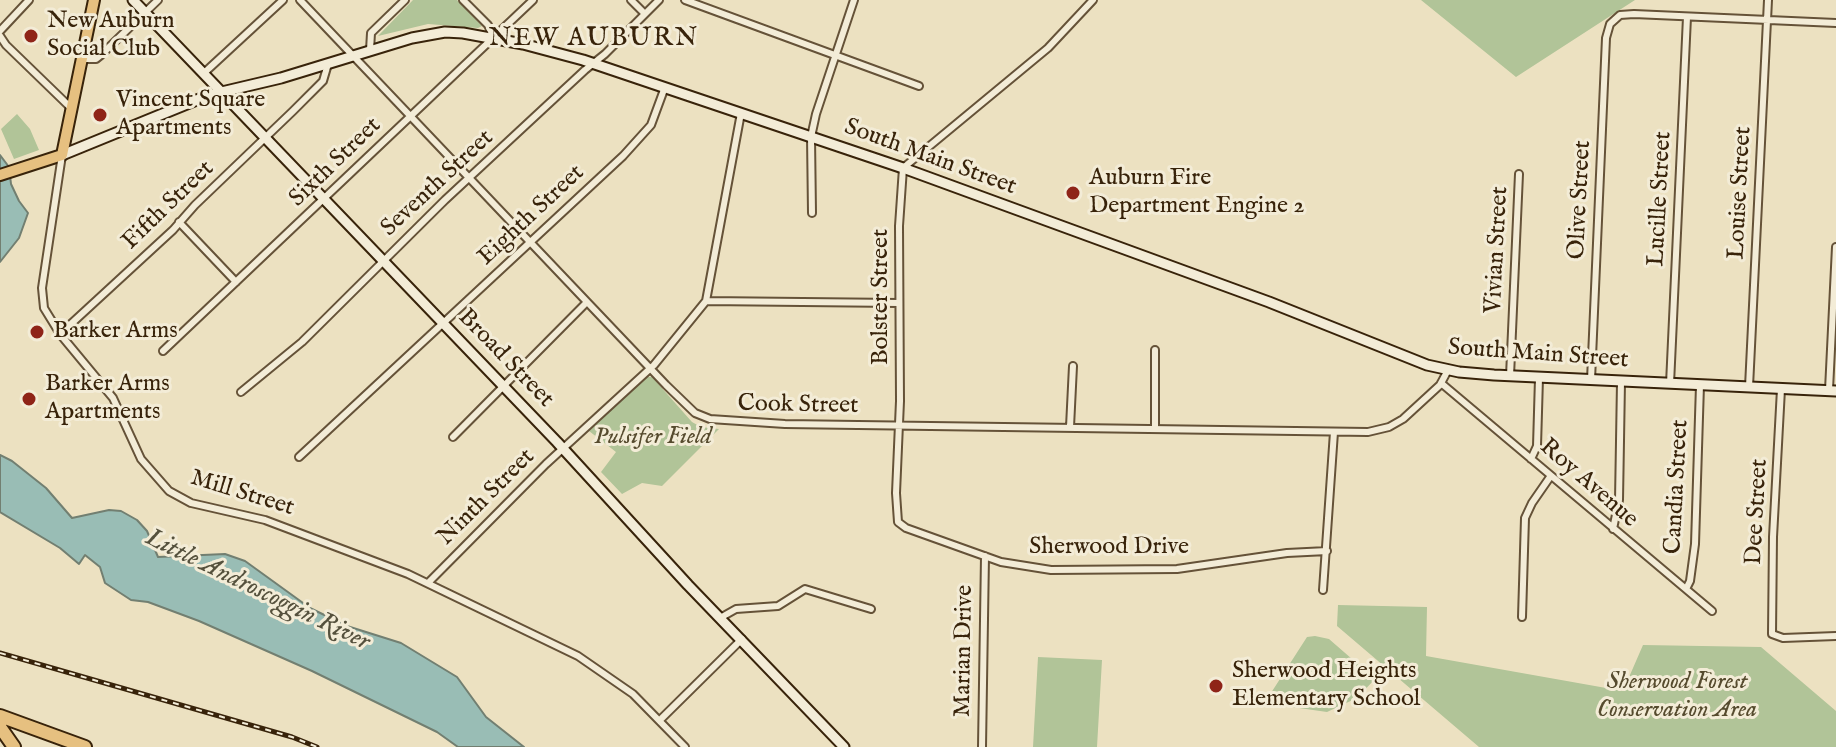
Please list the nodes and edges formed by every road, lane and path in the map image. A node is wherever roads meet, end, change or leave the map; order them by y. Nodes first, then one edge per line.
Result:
1 (29, 0) edge
2 (94, 0) edge
3 (133, 0) edge
4 (158, 0) edge
5 (283, 0) edge
6 (300, 0) edge
7 (405, 0) edge
8 (463, 0) edge
9 (533, 0) edge
10 (631, 0) edge
11 (659, 0) edge
12 (685, 0) edge
13 (854, 0) edge
14 (1093, 0) edge
15 (1768, 0) edge
16 (145, 12) junction
17 (645, 14) junction
18 (1687, 17) junction
19 (1767, 20) junction
20 (1836, 23) edge
21 (0, 34) edge
22 (494, 38) junction
23 (370, 50) junction
24 (352, 56) junction
25 (836, 56) junction
26 (81, 59) junction
27 (328, 64) junction
28 (593, 64) junction
29 (204, 73) junction
30 (919, 86) dead end
31 (666, 87) junction
32 (222, 92) junction
33 (70, 107) junction
34 (741, 113) junction
35 (411, 116) junction
36 (811, 137) junction
37 (264, 138) junction
38 (62, 155) junction
39 (903, 168) junction
40 (1519, 174) dead end
41 (0, 175) edge
42 (470, 178) junction
43 (324, 199) junction
44 (812, 213) dead end
45 (179, 222) junction
46 (530, 241) junction
47 (1836, 247) edge
48 (383, 261) junction
49 (236, 282) junction
50 (706, 301) junction
51 (587, 302) junction
52 (899, 303) junction
53 (444, 323) junction
54 (60, 334) junction
55 (1155, 350) dead end
56 (163, 351) dead end
57 (1073, 366) dead end
58 (650, 369) junction
59 (1448, 370) junction
60 (1510, 376) junction
61 (1539, 378) junction
62 (1591, 380) junction
63 (1621, 382) junction
64 (1441, 383) junction
65 (1670, 384) junction
66 (1700, 385) junction
67 (1749, 387) junction
68 (503, 388) junction
69 (1781, 389) junction
70 (1833, 390) edge
71 (241, 392) dead end
72 (899, 425) junction
73 (1070, 427) junction
74 (1155, 429) junction
75 (1334, 432) junction
76 (453, 437) dead end
77 (563, 448) junction
78 (299, 457) dead end
79 (1531, 459) junction
80 (1550, 477) junction
81 (898, 522) joint
82 (1613, 529) junction
83 (1327, 551) junction
84 (985, 556) junction
85 (428, 583) junction
86 (1686, 589) junction
87 (1323, 590) dead end
88 (871, 609) dead end
89 (1712, 611) dead end
90 (1522, 617) dead end
91 (720, 618) junction
92 (1836, 636) edge
93 (742, 639) junction
94 (0, 716) edge
95 (660, 720) junction
96 (0, 727) edge
97 (14, 747) edge
98 (85, 747) edge
99 (685, 747) edge
100 (844, 747) edge
101 (982, 747) edge

1 - 21 street
2 - 26 main road, Mill Street
3 - 16 street, Broad Street
4 - 16 street
5 - 29 street
6 - 24 street, Cook Street
7 - 23 street
8 - 22 street
9 - 22 street, Sixth Street
10 - 17 street
11 - 17 street, Seventh Street
12 - 25 street
13 - 25 street
14 - 39 street
15 - 19 street, Louise Street
16 - 26 street
16 - 29 street, Broad Street
17 - 28 street, Seventh Street
18 - 19 street
18 - 62 street, Olive Street
18 - 65 street, Lucille Street
19 - 20 street
19 - 67 street, Louise Street
21 - 33 street
22 - 23 street, South Main Street
22 - 28 street, South Main Street
22 - 35 street, Sixth Street
23 - 24 street, South Main Street
24 - 27 street, South Main Street
24 - 35 street, Cook Street
25 - 30 street
25 - 36 street
26 - 33 main road, Mill Street
27 - 32 street, South Main Street
27 - 37 street, Fifth Street
28 - 31 street, South Main Street
28 - 42 street, Seventh Street
29 - 32 street, Broad Street
31 - 34 street, South Main Street
31 - 46 street, Eighth Street
32 - 37 street, Broad Street
32 - 38 street, South Main Street
33 - 38 main road, Mill Street
34 - 36 street, South Main Street
34 - 50 street, Ninth Street
35 - 42 street, Cook Street
35 - 43 street, Sixth Street
36 - 39 street, South Main Street
36 - 44 street
37 - 43 street, Broad Street
37 - 45 street, Fifth Street
38 - 41 main road, South Main Street
38 - 54 street, Mill Street
39 - 52 street, Bolster Street
39 - 59 street, South Main Street
40 - 60 street, Vivian Street
42 - 46 street, Cook Street
42 - 48 street, Seventh Street
43 - 48 street, Broad Street
43 - 49 street, Sixth Street
45 - 49 street
45 - 54 street, Fifth Street
46 - 51 street, Cook Street
46 - 53 street, Eighth Street
47 - 70 street
48 - 53 street, Broad Street
48 - 71 street, Seventh Street
49 - 56 street, Sixth Street
50 - 52 street
50 - 58 street, Ninth Street
51 - 58 street, Cook Street
51 - 68 street
52 - 72 street, Bolster Street
53 - 68 street, Broad Street
53 - 78 street, Eighth Street
54 - 85 street, Mill Street
55 - 74 street
57 - 73 street
58 - 72 street, Cook Street
58 - 77 street, Ninth Street
59 - 60 street, South Main Street
59 - 64 street, Cook Street
60 - 61 street, South Main Street
61 - 62 street, South Main Street
61 - 79 street
62 - 63 street, South Main Street
63 - 65 street, South Main Street
63 - 82 street
64 - 75 street, Cook Street
64 - 79 street, Roy Avenue
65 - 66 street, South Main Street
66 - 67 street, South Main Street
66 - 86 street, Candia Street
67 - 69 street, South Main Street
68 - 76 street
68 - 77 street, Broad Street
69 - 70 street, South Main Street
69 - 92 street, Dee Street
72 - 73 street, Cook Street
72 - 81 street, Bolster Street
73 - 74 street, Cook Street
74 - 75 street, Cook Street
75 - 83 street
77 - 85 street, Ninth Street
77 - 91 street, Broad Street
79 - 80 street, Roy Avenue
80 - 82 street, Roy Avenue
80 - 90 street
81 - 84 street, Sherwood Drive
82 - 86 street, Roy Avenue
83 - 84 street, Sherwood Drive
83 - 87 street
84 - 101 street, Marian Drive
85 - 95 street, Mill Street
86 - 89 street, Roy Avenue
88 - 91 street
91 - 93 street, Broad Street
93 - 95 street
93 - 100 street, Broad Street
94 - 98 highway
95 - 99 street, Mill Street
96 - 97 highway

